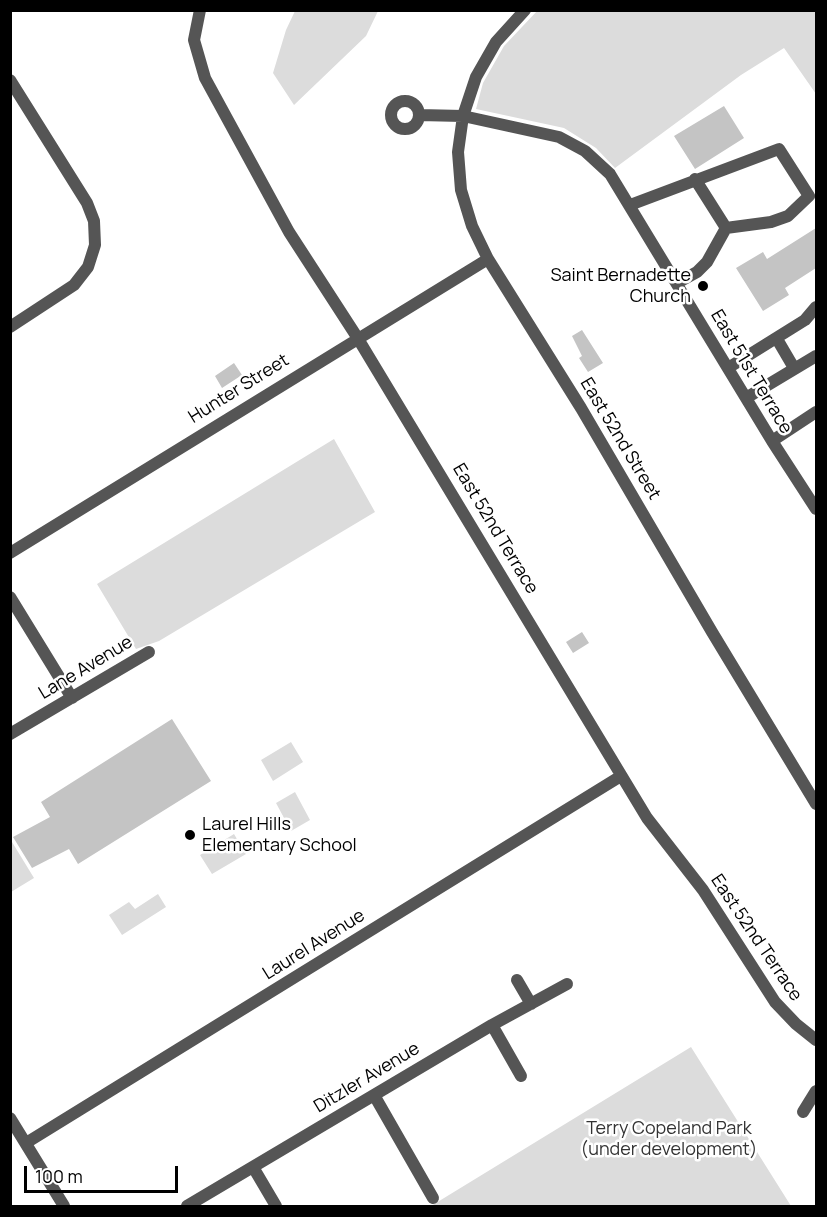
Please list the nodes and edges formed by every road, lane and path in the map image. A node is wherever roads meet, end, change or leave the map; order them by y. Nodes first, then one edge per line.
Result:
1 (200, 10) edge
2 (525, 10) edge
3 (10, 80) edge
4 (419, 116) dead end
5 (464, 117) junction
6 (694, 179) junction
7 (630, 204) junction
8 (726, 228) junction
9 (488, 259) junction
10 (677, 283) junction
11 (816, 307) edge
12 (10, 327) edge
13 (357, 337) junction
14 (777, 339) junction
15 (816, 356) edge
16 (728, 368) junction
17 (794, 368) junction
18 (746, 398) junction
19 (816, 412) edge
20 (772, 441) junction
21 (816, 509) edge
22 (10, 553) edge
23 (10, 597) edge
24 (148, 652) dead end
25 (72, 698) junction
26 (10, 734) edge
27 (621, 776) junction
28 (816, 804) edge
29 (517, 980) dead end
30 (567, 984) dead end
31 (531, 1004) junction
32 (492, 1025) junction
33 (816, 1040) edge
34 (521, 1076) dead end
35 (816, 1091) edge
36 (374, 1095) junction
37 (803, 1112) dead end
38 (10, 1118) edge
39 (26, 1143) junction
40 (253, 1167) junction
41 (433, 1198) dead end
42 (64, 1206) edge
43 (187, 1206) edge
44 (276, 1206) edge

1 - 13 street, East 52nd Terrace
2 - 5 street, East 52nd Street
3 - 12 street
4 - 5 street
5 - 7 street, East 51st Terrace
5 - 9 street, East 52nd Street
6 - 7 street
6 - 8 street
6 - 8 street
7 - 10 street, East 51st Terrace
8 - 10 street
9 - 13 street, Hunter Street
9 - 28 street, East 52nd Street
10 - 16 street, East 51st Terrace
11 - 14 street
13 - 22 street, Hunter Street
13 - 27 street, East 52nd Terrace
14 - 16 street
14 - 17 street
15 - 17 street
16 - 18 street, East 51st Terrace
17 - 18 street
18 - 20 street, East 51st Terrace
19 - 20 street
20 - 21 street, East 51st Terrace
23 - 25 street
24 - 25 street, Lane Avenue
25 - 26 street, Lane Avenue
27 - 33 street, East 52nd Terrace
27 - 39 street, Laurel Avenue
29 - 31 street
30 - 31 street, Ditzler Avenue
31 - 32 street, Ditzler Avenue
32 - 34 street
32 - 36 street, Ditzler Avenue
35 - 37 street
36 - 40 street, Ditzler Avenue
36 - 41 street
38 - 39 street
39 - 42 street
40 - 43 street, Ditzler Avenue
40 - 44 street

